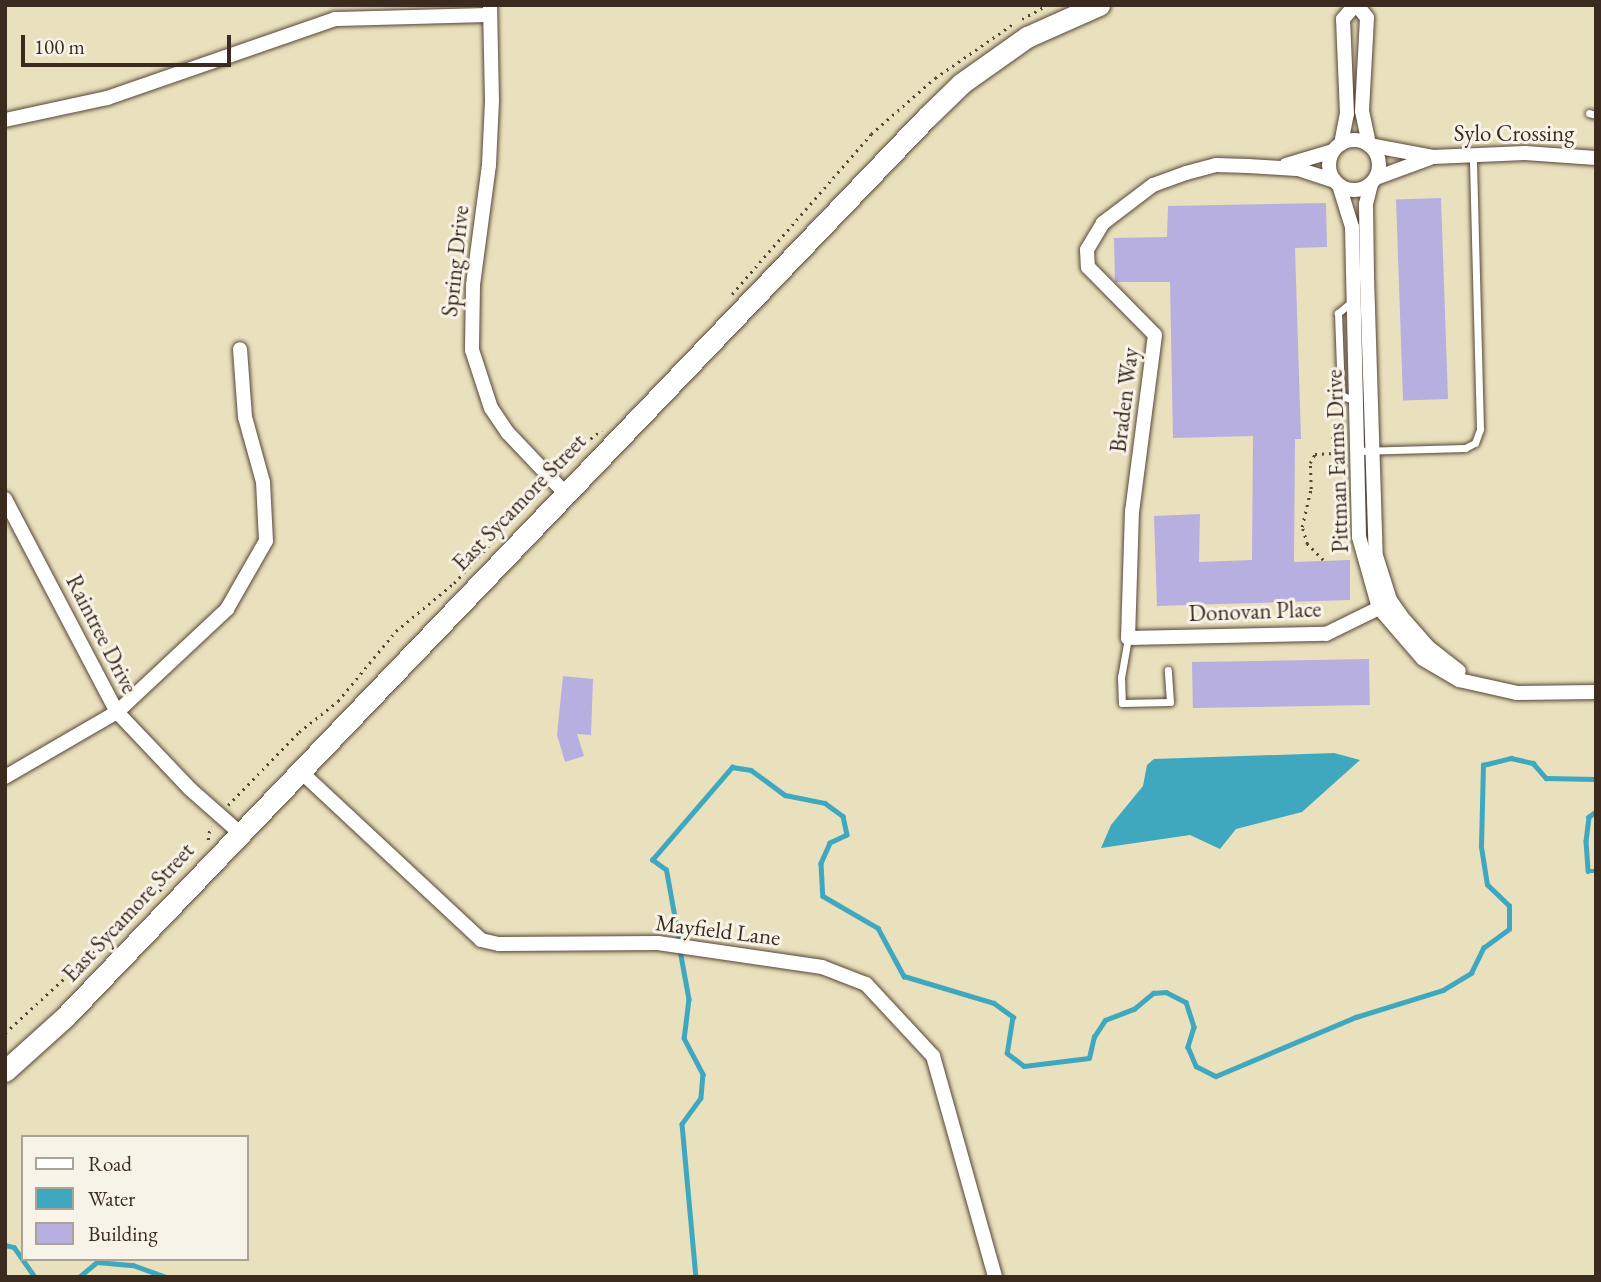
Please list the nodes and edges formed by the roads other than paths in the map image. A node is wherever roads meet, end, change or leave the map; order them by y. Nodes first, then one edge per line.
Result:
1 (1098, 5) edge
2 (1356, 5) edge
3 (490, 10) edge
4 (5, 120) edge
5 (1369, 145) junction
6 (1337, 148) junction
7 (1473, 155) junction
8 (1433, 157) junction
9 (1596, 158) edge
10 (1278, 167) junction
11 (1373, 181) junction
12 (1337, 183) junction
13 (1359, 291) junction
14 (240, 349) dead end
15 (1365, 451) junction
16 (564, 492) junction
17 (5, 499) edge
18 (20, 527) junction
19 (5, 533) edge
20 (1384, 604) junction
21 (1128, 638) junction
22 (1168, 670) dead end
23 (1596, 692) edge
24 (117, 712) junction
25 (299, 770) junction
26 (5, 777) edge
27 (239, 832) junction
28 (5, 1071) edge
29 (995, 1277) edge

1 - 16 main road, East Sycamore Street
2 - 5 street
2 - 6 street
3 - 4 street
3 - 16 street, Spring Drive
5 - 6 street
5 - 8 street
5 - 11 street
6 - 10 street, Braden Way
6 - 12 street
7 - 8 street, Sylo Crossing
7 - 9 street, Sylo Crossing
7 - 15 lane
8 - 11 street
10 - 12 street, Braden Way
10 - 21 street, Braden Way
11 - 12 street
11 - 13 street, Pittman Farms Drive
12 - 13 street, Pittman Farms Drive
13 - 15 street, Pittman Farms Drive
13 - 15 street, Pittman Farms Drive
14 - 24 street
15 - 20 street, Pittman Farms Drive
16 - 25 main road, East Sycamore Street
17 - 18 street, Raintree Drive
18 - 19 street
18 - 24 street, Raintree Drive
20 - 21 street, Donovan Place
20 - 23 street, Pittman Farms Drive
21 - 22 lane
24 - 26 street
24 - 27 street, Raintree Drive
25 - 27 main road, East Sycamore Street
25 - 29 street, Mayfield Lane
27 - 28 main road, East Sycamore Street

